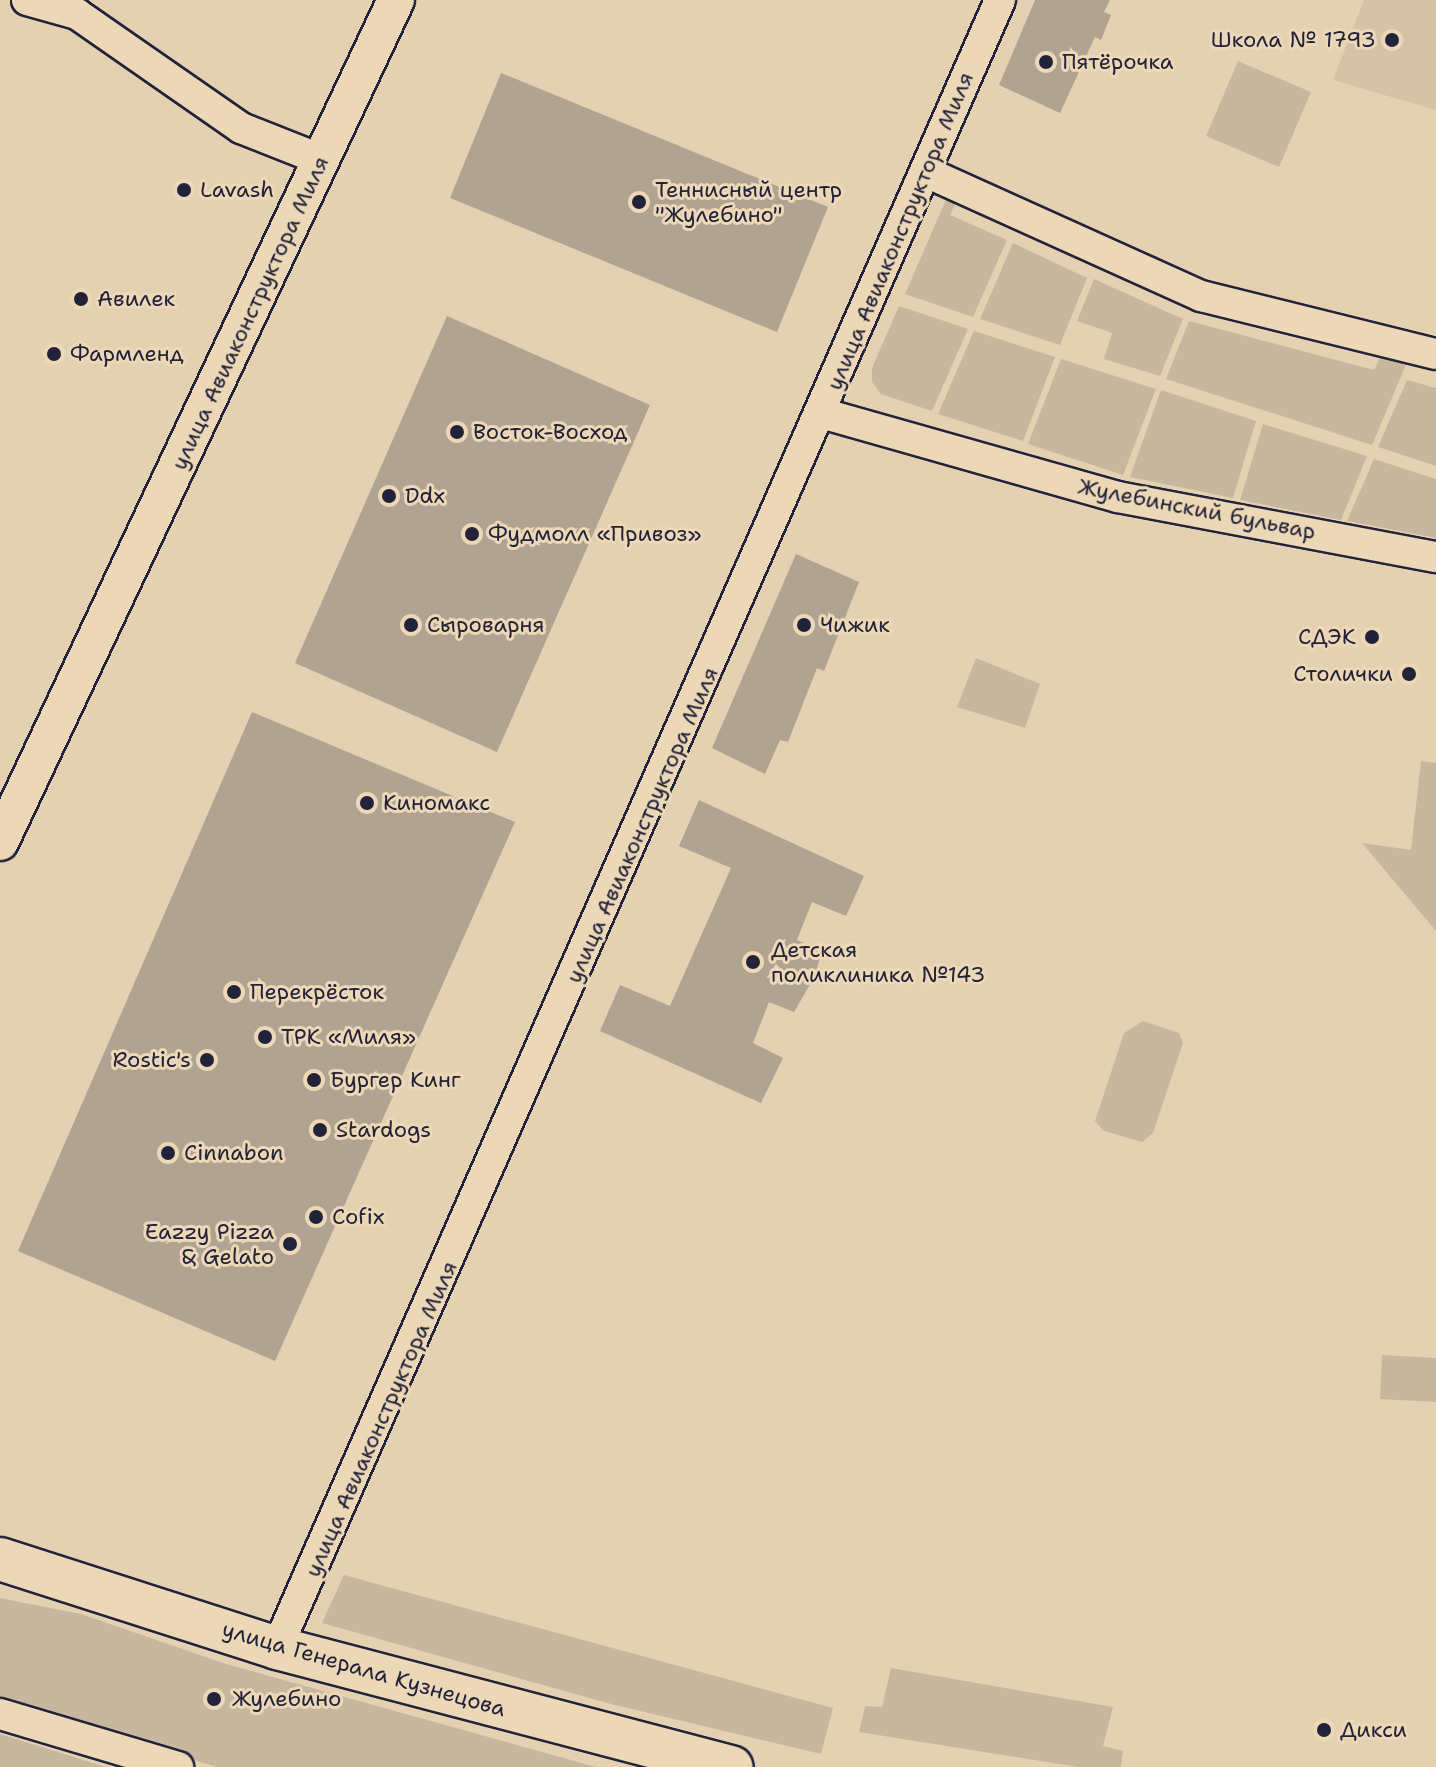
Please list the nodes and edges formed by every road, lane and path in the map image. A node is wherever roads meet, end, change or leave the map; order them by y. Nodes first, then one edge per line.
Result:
1 (27, 0) edge
2 (396, 0) edge
3 (1000, 0) edge
4 (322, 160) junction
5 (926, 172) junction
6 (1436, 354) edge
7 (821, 413) junction
8 (1436, 557) edge
9 (0, 842) edge
10 (0, 1559) edge
11 (277, 1648) junction
12 (0, 1714) edge
13 (178, 1767) edge
14 (732, 1767) edge

1 - 4 street
2 - 4 street, улица Авиаконструктора Миля
3 - 5 street, улица Авиаконструктора Миля
4 - 9 street, улица Авиаконструктора Миля
5 - 6 street
5 - 7 street, улица Авиаконструктора Миля
7 - 8 street, Жулебинский бульвар
7 - 11 street, улица Авиаконструктора Миля
10 - 11 main road, улица Генерала Кузнецова
11 - 14 main road, улица Генерала Кузнецова
12 - 13 street

